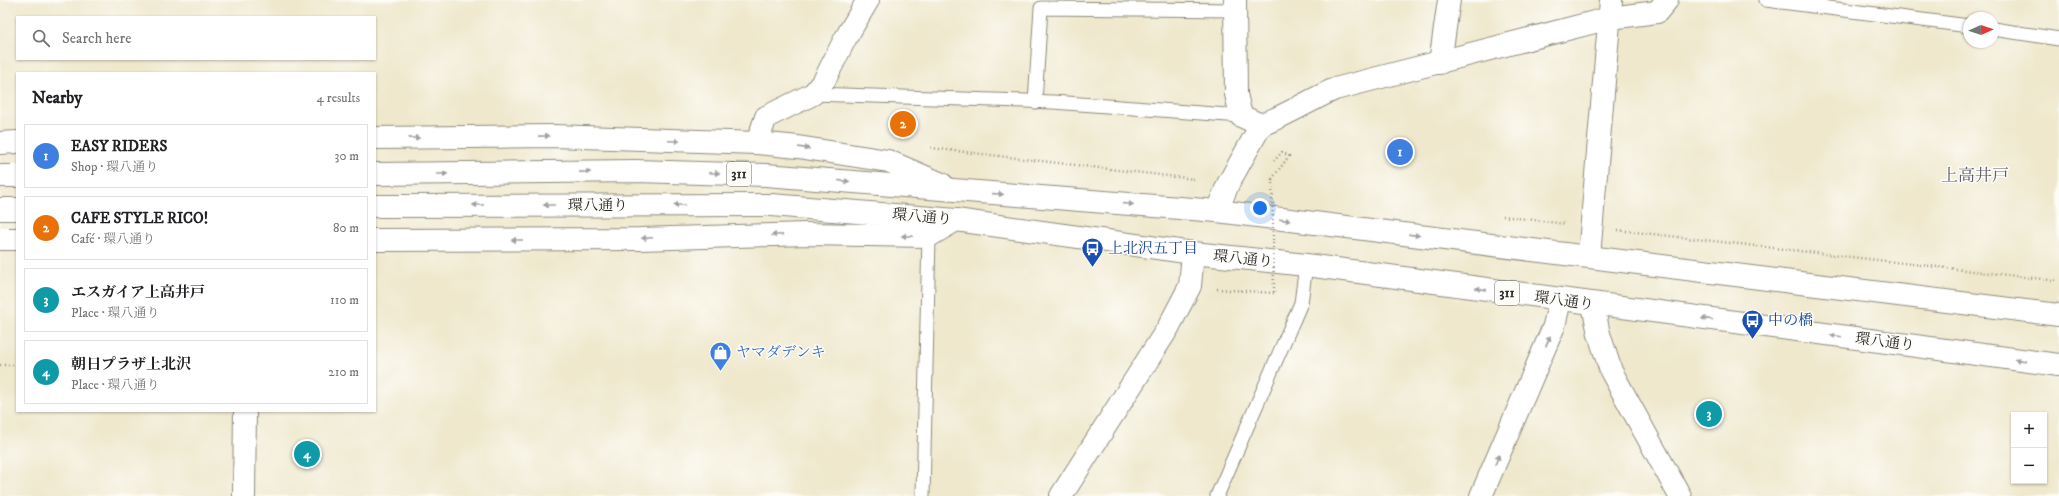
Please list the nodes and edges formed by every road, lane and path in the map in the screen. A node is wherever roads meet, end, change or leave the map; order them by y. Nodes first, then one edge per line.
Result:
1 (868, 0) edge
2 (1449, 0) edge
3 (1667, 0) edge
4 (1766, 0) edge
5 (1235, 5) edge
6 (1610, 9) edge
7 (1963, 25) edge
8 (1999, 30) edge
9 (2059, 39) edge
10 (1440, 62) junction
11 (813, 94) junction
12 (1035, 102) junction
13 (1241, 116) junction
14 (1261, 125) junction
15 (376, 138) edge
16 (0, 142) edge
17 (16, 142) edge
18 (757, 144) junction
19 (1272, 164) dead end
20 (376, 174) edge
21 (0, 176) edge
22 (16, 176) edge
23 (960, 191) junction
24 (376, 206) edge
25 (0, 209) edge
26 (16, 209) edge
27 (1217, 211) junction
28 (956, 220) junction
29 (929, 236) junction
30 (0, 239) edge
31 (16, 239) edge
32 (376, 240) edge
33 (1193, 253) junction
34 (1589, 256) junction
35 (1306, 266) junction
36 (1216, 289) dead end
37 (1560, 300) junction
38 (1593, 304) junction
39 (2059, 315) edge
40 (16, 364) edge
41 (0, 365) edge
42 (2059, 365) edge
43 (245, 412) edge
44 (244, 496) edge
45 (923, 496) edge
46 (1061, 496) edge
47 (1217, 496) edge
48 (1481, 496) edge
49 (1680, 496) edge

1 - 11 main road
2 - 10 main road
3 - 6 main road
4 - 7 lane
5 - 12 lane
5 - 13 main road
6 - 10 main road
6 - 34 main road
8 - 9 lane
10 - 14 main road
11 - 12 lane
11 - 18 main road
12 - 13 lane
13 - 14 main road
14 - 27 main road
15 -> 18 main road
16 - 17 main road
18 -> 23 main road
19 - 36 path, bridge
20 -> 23 main road, 環八通り / 311
21 - 22 main road
23 -> 27 main road, 環八通り / 311
28 -> 24 main road, 環八通り / 311
25 - 26 main road
27 -> 34 main road, 環八通り / 311
28 - 29 main road
28 - 33 main road, 環八通り / 311
29 -> 32 main road
29 - 45 lane
30 - 31 main road
33 - 35 main road, 環八通り / 311
33 - 46 main road
34 - 39 main road, 環八通り / 311
37 -> 35 main road, 環八通り / 311
35 - 47 lane
37 - 38 main road, 環八通り / 311
48 -> 37 main road
42 -> 38 main road, 環八通り / 311
38 - 49 main road
40 - 41 path
43 - 44 main road

